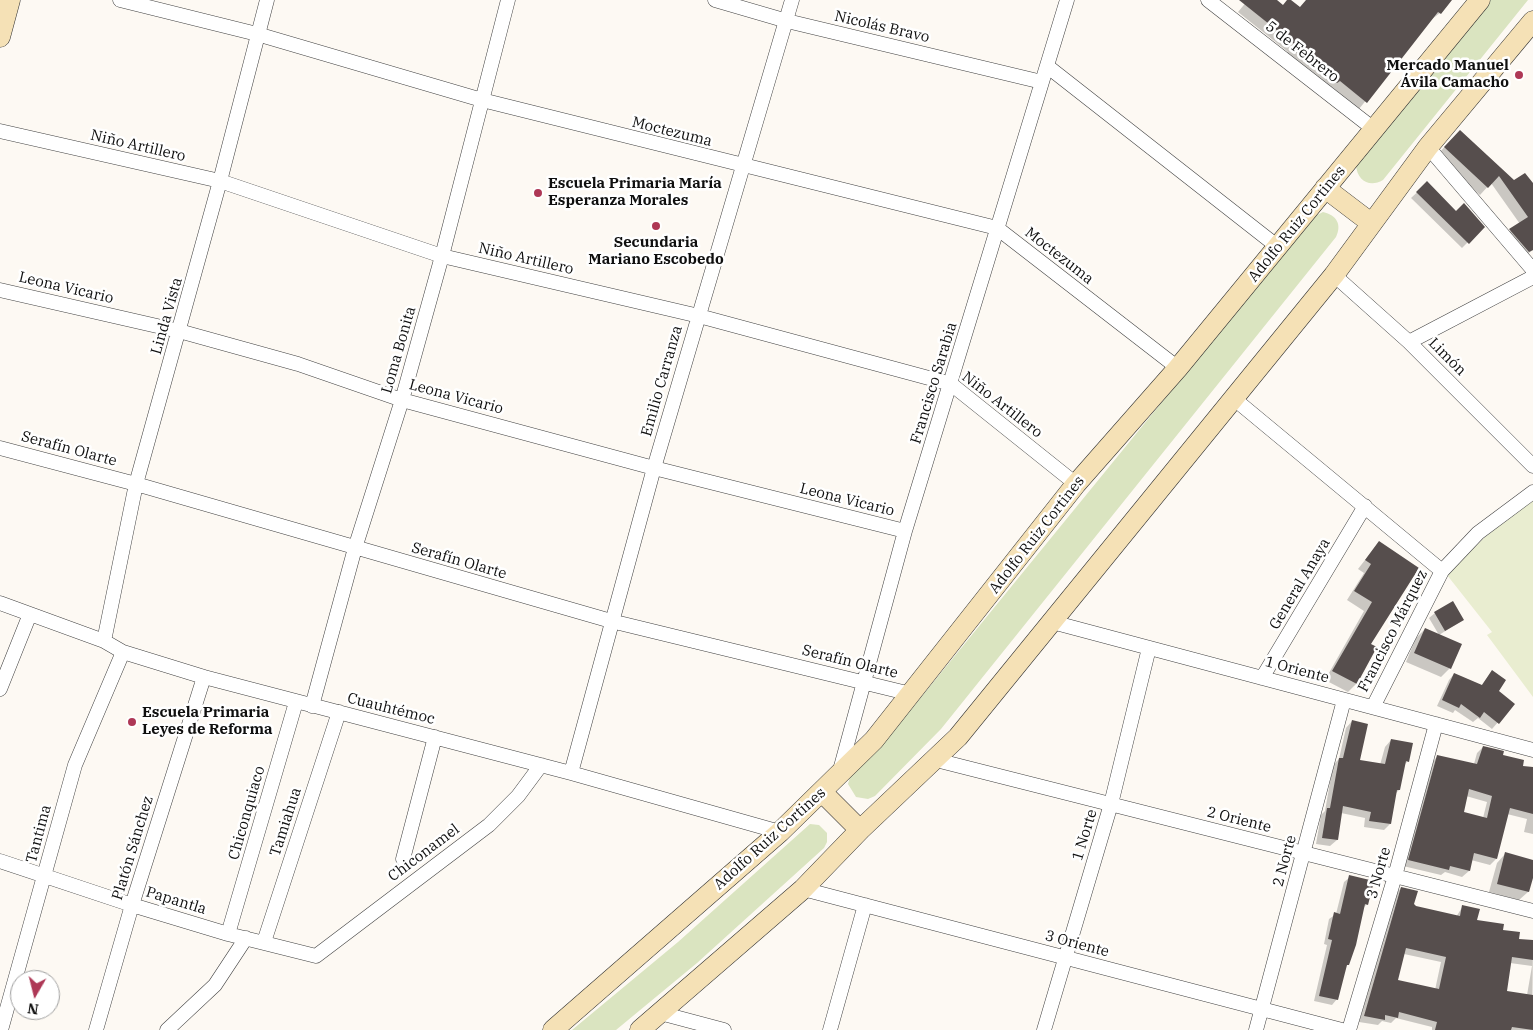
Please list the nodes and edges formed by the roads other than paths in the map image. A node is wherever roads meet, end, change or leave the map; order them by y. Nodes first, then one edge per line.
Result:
1 (10, 0) edge
2 (120, 0) edge
3 (266, 0) edge
4 (508, 0) edge
5 (715, 0) edge
6 (792, 0) edge
7 (1067, 0) edge
8 (1208, 0) edge
9 (1472, 3) edge
10 (787, 21) junction
11 (1533, 21) edge
12 (257, 34) junction
13 (0, 37) edge
14 (1047, 66) junction
15 (1042, 82) junction
16 (482, 100) junction
17 (1375, 130) junction
18 (0, 131) edge
19 (1428, 147) junction
20 (741, 166) junction
21 (220, 182) junction
22 (1325, 188) junction
23 (1371, 223) junction
24 (997, 228) junction
25 (1278, 247) junction
26 (442, 256) junction
27 (1533, 270) edge
28 (1334, 275) junction
29 (1533, 277) edge
30 (0, 290) edge
31 (699, 316) junction
32 (179, 331) junction
33 (1409, 342) junction
34 (1178, 368) junction
35 (951, 384) junction
36 (1232, 397) junction
37 (402, 400) junction
38 (0, 448) edge
39 (1533, 466) edge
40 (654, 468) junction
41 (136, 484) junction
42 (1076, 484) junction
43 (1533, 492) edge
44 (1365, 506) junction
45 (905, 531) junction
46 (355, 548) junction
47 (1442, 571) junction
48 (0, 603) edge
49 (30, 614) junction
50 (611, 621) junction
51 (1052, 622) junction
52 (104, 641) junction
53 (1149, 648) junction
54 (123, 652) junction
55 (204, 677) junction
56 (1262, 678) junction
57 (864, 682) junction
58 (0, 689) edge
59 (911, 694) junction
60 (1344, 700) junction
61 (296, 702) junction
62 (312, 706) junction
63 (1373, 707) junction
64 (339, 712) junction
65 (1436, 724) junction
66 (436, 737) junction
67 (1533, 750) edge
68 (936, 760) junction
69 (541, 765) junction
70 (571, 773) junction
71 (838, 776) junction
72 (822, 792) junction
73 (1111, 804) junction
74 (860, 830) junction
75 (780, 832) junction
76 (1304, 853) junction
77 (403, 858) dead end
78 (0, 861) edge
79 (44, 876) junction
80 (1395, 876) junction
81 (803, 889) junction
82 (132, 905) junction
83 (865, 905) junction
84 (1533, 911) edge
85 (228, 934) junction
86 (246, 938) junction
87 (264, 942) junction
88 (316, 956) joint
89 (1065, 958) junction
90 (1262, 1009) junction
91 (660, 1013) junction
92 (1, 1030) edge
93 (96, 1030) edge
94 (167, 1030) edge
95 (553, 1030) edge
96 (640, 1030) edge
97 (724, 1030) edge
98 (830, 1030) edge
99 (1044, 1030) edge
100 (1256, 1030) edge
101 (1342, 1030) edge
102 (1349, 1030) edge

1 - 13 main road
2 - 12 street, Moctezuma
3 - 12 street, Linda Vista
4 - 16 street, Loma Bonita
5 - 10 street, Nicolás Bravo
6 - 10 street, Emilio Carranza
7 - 14 street, Francisco Sarabia
8 - 17 street, 5 de Febrero
9 - 17 main road, Adolfo Ruiz Cortines
10 - 15 street, Nicolás Bravo
10 - 20 street, Emilio Carranza
11 - 19 main road
12 - 16 street, Moctezuma
12 - 21 street, Linda Vista
14 - 15 street, Francisco Sarabia
14 - 25 street
15 - 24 street, Francisco Sarabia
16 - 20 street, Moctezuma
16 - 26 street, Loma Bonita
17 - 22 main road, Adolfo Ruiz Cortines
18 - 21 street, Niño Artillero
19 - 23 main road
19 - 27 street
20 - 24 street, Moctezuma
20 - 31 street, Emilio Carranza
21 - 26 street, Niño Artillero
21 - 32 street, Linda Vista
22 - 23 main road
22 - 25 main road, Adolfo Ruiz Cortines
23 - 28 main road
24 - 34 street, Moctezuma
24 - 35 street, Francisco Sarabia
25 - 34 main road, Adolfo Ruiz Cortines
26 - 31 street, Niño Artillero
26 - 37 street, Loma Bonita
28 - 33 street, Limón
28 - 36 main road
29 - 33 street
30 - 32 street, Leona Vicario
31 - 35 street, Niño Artillero
31 - 40 street, Emilio Carranza
32 - 37 street, Leona Vicario
32 - 41 street, Linda Vista
33 - 39 street, Limón
34 - 42 main road, Adolfo Ruiz Cortines
35 - 42 street, Niño Artillero
35 - 45 street, Francisco Sarabia
36 - 44 street
36 - 51 main road
37 - 40 street, Leona Vicario
37 - 46 street, Loma Bonita
38 - 41 street, Serafín Olarte
40 - 45 street, Leona Vicario
40 - 50 street, Emilio Carranza
41 - 46 street, Serafín Olarte
41 - 52 street, Linda Vista
42 - 59 main road, Adolfo Ruiz Cortines
43 - 47 street, Francisco Márquez
44 - 47 street
44 - 56 street, General Anaya
45 - 57 street, Francisco Sarabia
46 - 50 street, Serafín Olarte
46 - 62 street, Loma Bonita
47 - 63 street, Francisco Márquez
48 - 49 street, Cuauhtémoc
49 - 52 street, Cuauhtémoc
49 - 58 street
50 - 57 street, Serafín Olarte
50 - 70 street, Emilio Carranza
51 - 53 street, 1 Oriente
51 - 68 main road
52 - 54 street, Cuauhtémoc
53 - 56 street, 1 Oriente
53 - 73 street, 1 Norte
54 - 55 street, Cuauhtémoc
54 - 79 street, Tantima
55 - 61 street, Cuauhtémoc
55 - 82 street, Platón Sánchez
56 - 60 street, 1 Oriente
57 - 59 street, Serafín Olarte
57 - 71 street, Francisco Sarabia
59 - 71 main road, Adolfo Ruiz Cortines
60 - 63 street, 1 Oriente
60 - 76 street, 2 Norte
61 - 62 street, Cuauhtémoc
61 - 85 street, Chiconquiaco
62 - 64 street, Cuauhtémoc
63 - 65 street, 1 Oriente
64 - 66 street, Cuauhtémoc
64 - 87 street, Tamiahua
65 - 67 street, 1 Oriente
65 - 80 street, 3 Norte
66 - 69 street, Cuauhtémoc
66 - 77 street, Chiconamel
68 - 73 street, 2 Oriente
68 - 74 main road
69 - 70 street, Cuauhtémoc
69 - 88 street, Chiconamel
70 - 75 street, Cuauhtémoc
71 - 72 main road, Adolfo Ruiz Cortines
72 - 74 main road
72 - 75 main road, Adolfo Ruiz Cortines
73 - 76 street, 2 Oriente
73 - 89 street, 1 Norte
74 - 81 main road
75 - 95 main road, Adolfo Ruiz Cortines
76 - 80 street, 2 Oriente
76 - 90 street, 2 Norte
78 - 79 street, Papantla
79 - 82 street, Papantla
79 - 92 street, Tantima
80 - 84 street, 2 Oriente
80 - 102 street, 3 Norte
81 - 83 street, 3 Oriente
81 - 91 main road
82 - 85 street, Papantla
82 - 93 street, Platón Sánchez
83 - 89 street, 3 Oriente
83 - 98 street
85 - 86 street, Papantla
86 - 87 street, Papantla
86 - 94 street
87 - 88 street, Papantla
89 - 90 street, 3 Oriente
89 - 99 street, 1 Norte
90 - 100 street, 2 Norte
90 - 101 street, 3 Oriente
91 - 96 main road
91 - 97 street

